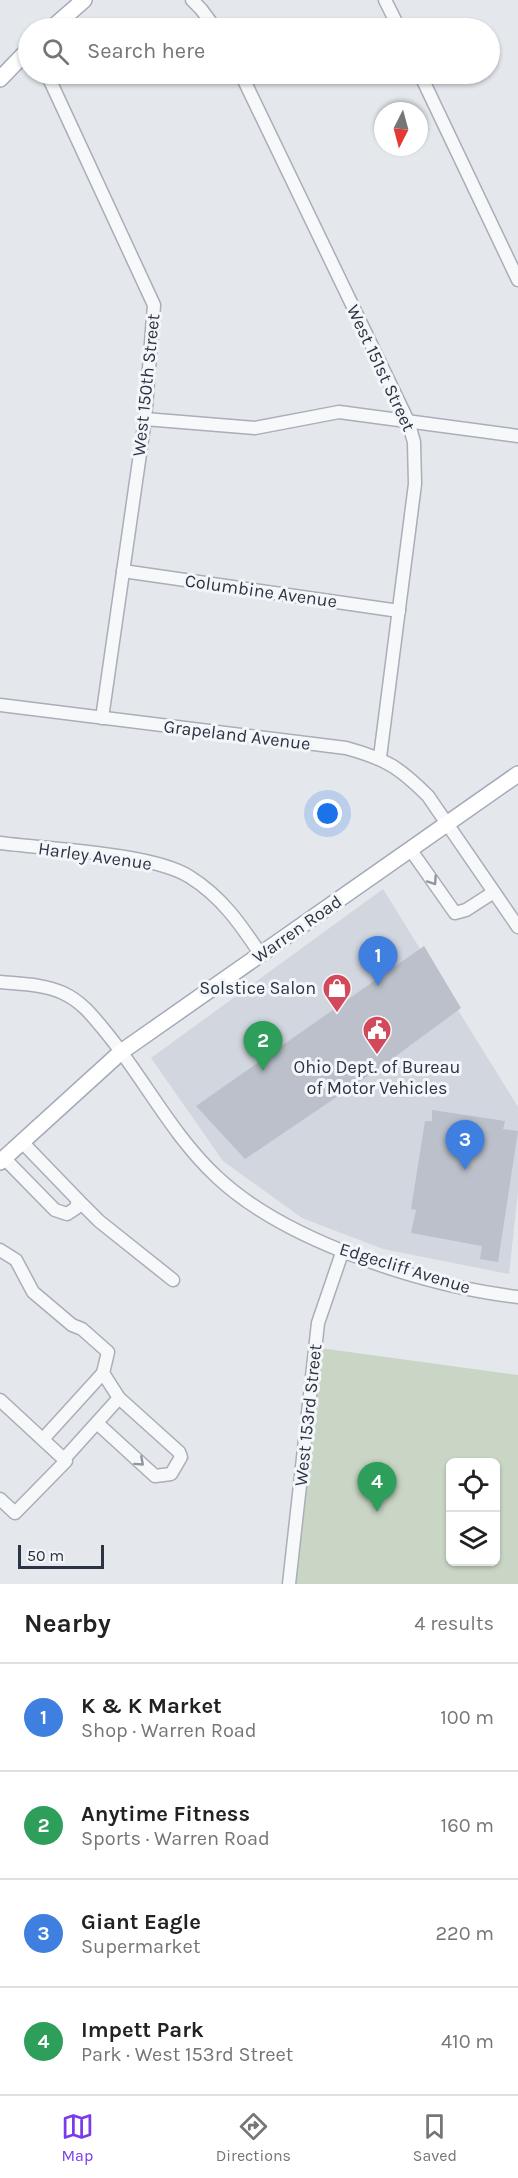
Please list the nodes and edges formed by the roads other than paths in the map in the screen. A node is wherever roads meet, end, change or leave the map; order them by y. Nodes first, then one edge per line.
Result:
1 (84, 0) edge
2 (192, 0) edge
3 (385, 0) edge
4 (63, 18) edge
5 (207, 18) edge
6 (394, 18) edge
7 (18, 60) edge
8 (0, 79) edge
9 (52, 84) edge
10 (246, 84) edge
11 (425, 84) edge
12 (518, 280) edge
13 (145, 419) junction
14 (408, 421) junction
15 (518, 436) edge
16 (123, 571) junction
17 (399, 611) junction
18 (0, 705) edge
19 (102, 718) junction
20 (380, 757) junction
21 (518, 774) edge
22 (446, 823) junction
23 (0, 843) edge
24 (410, 849) junction
25 (494, 892) junction
26 (518, 927) edge
27 (261, 955) junction
28 (0, 982) edge
29 (121, 1052) junction
30 (22, 1142) junction
31 (2, 1160) edge
32 (78, 1200) junction
33 (0, 1250) edge
34 (343, 1250) junction
35 (173, 1280) dead end
36 (518, 1297) edge
37 (103, 1373) junction
38 (119, 1398) junction
39 (0, 1400) edge
40 (96, 1423) junction
41 (43, 1439) junction
42 (64, 1459) junction
43 (0, 1499) edge
44 (289, 1584) edge

1 - 4 main road
2 - 5 street
3 - 6 street
7 - 8 main road
9 - 13 street, West 150th Street
10 - 14 street, West 151st Street
11 - 12 street
13 - 14 street
13 - 16 street, West 150th Street
14 - 15 street
14 - 17 street, West 151st Street
16 - 17 street, Columbine Avenue
16 - 19 street, West 150th Street
17 - 20 street, West 151st Street
18 - 19 street, Grapeland Avenue
19 - 20 street, Grapeland Avenue
20 - 22 street, Grapeland Avenue
21 - 22 main road, Warren Road
22 - 24 main road, Warren Road
22 - 25 street, Grapeland Avenue
23 - 27 street, Harley Avenue
24 -> 25 street
24 - 27 main road, Warren Road
25 - 26 street, Grapeland Avenue
27 - 29 main road, Warren Road
28 - 29 street, Edgecliff Avenue
29 - 30 main road, Warren Road
29 - 34 street, Edgecliff Avenue
30 - 31 main road, Warren Road
30 - 32 street
31 - 32 street
32 - 35 street
33 - 37 street
34 - 36 street, Edgecliff Avenue
34 - 44 street, West 153rd Street
37 - 38 street
37 - 41 street
38 - 40 street
40 -> 38 street
39 - 41 street
40 - 42 street
41 - 42 street
42 - 43 street

